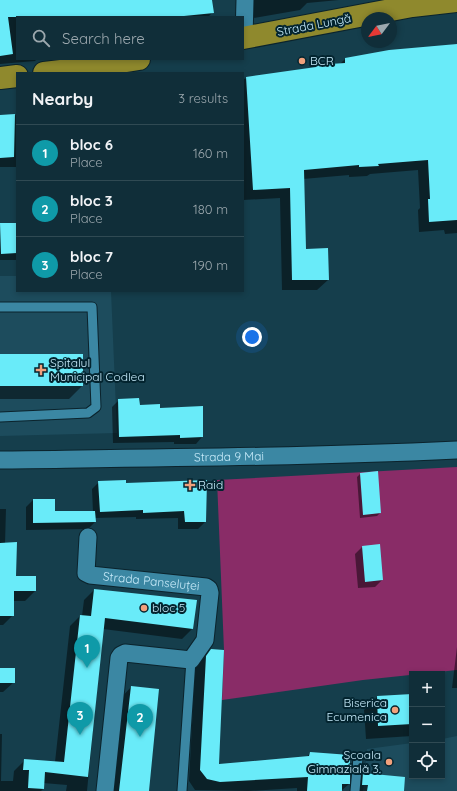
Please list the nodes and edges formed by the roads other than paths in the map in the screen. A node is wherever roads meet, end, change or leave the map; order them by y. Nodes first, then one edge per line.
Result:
1 (245, 0) edge
2 (457, 1) edge
3 (244, 38) edge
4 (133, 60) edge
5 (52, 72) edge
6 (16, 76) edge
7 (0, 78) edge
8 (0, 306) edge
9 (0, 417) edge
10 (457, 450) edge
11 (0, 460) edge
12 (88, 537) dead end
13 (191, 660) junction
14 (358, 758) dead end
15 (105, 791) edge
16 (182, 791) edge
17 (355, 791) edge

1 - 3 street
2 - 3 highway, Strada Lungă
4 - 5 highway
6 - 7 highway
8 - 9 lane
10 - 11 street, Strada 9 Mai
12 - 13 street, Strada Panseluței
13 - 15 street
13 - 16 lane
14 - 17 lane

